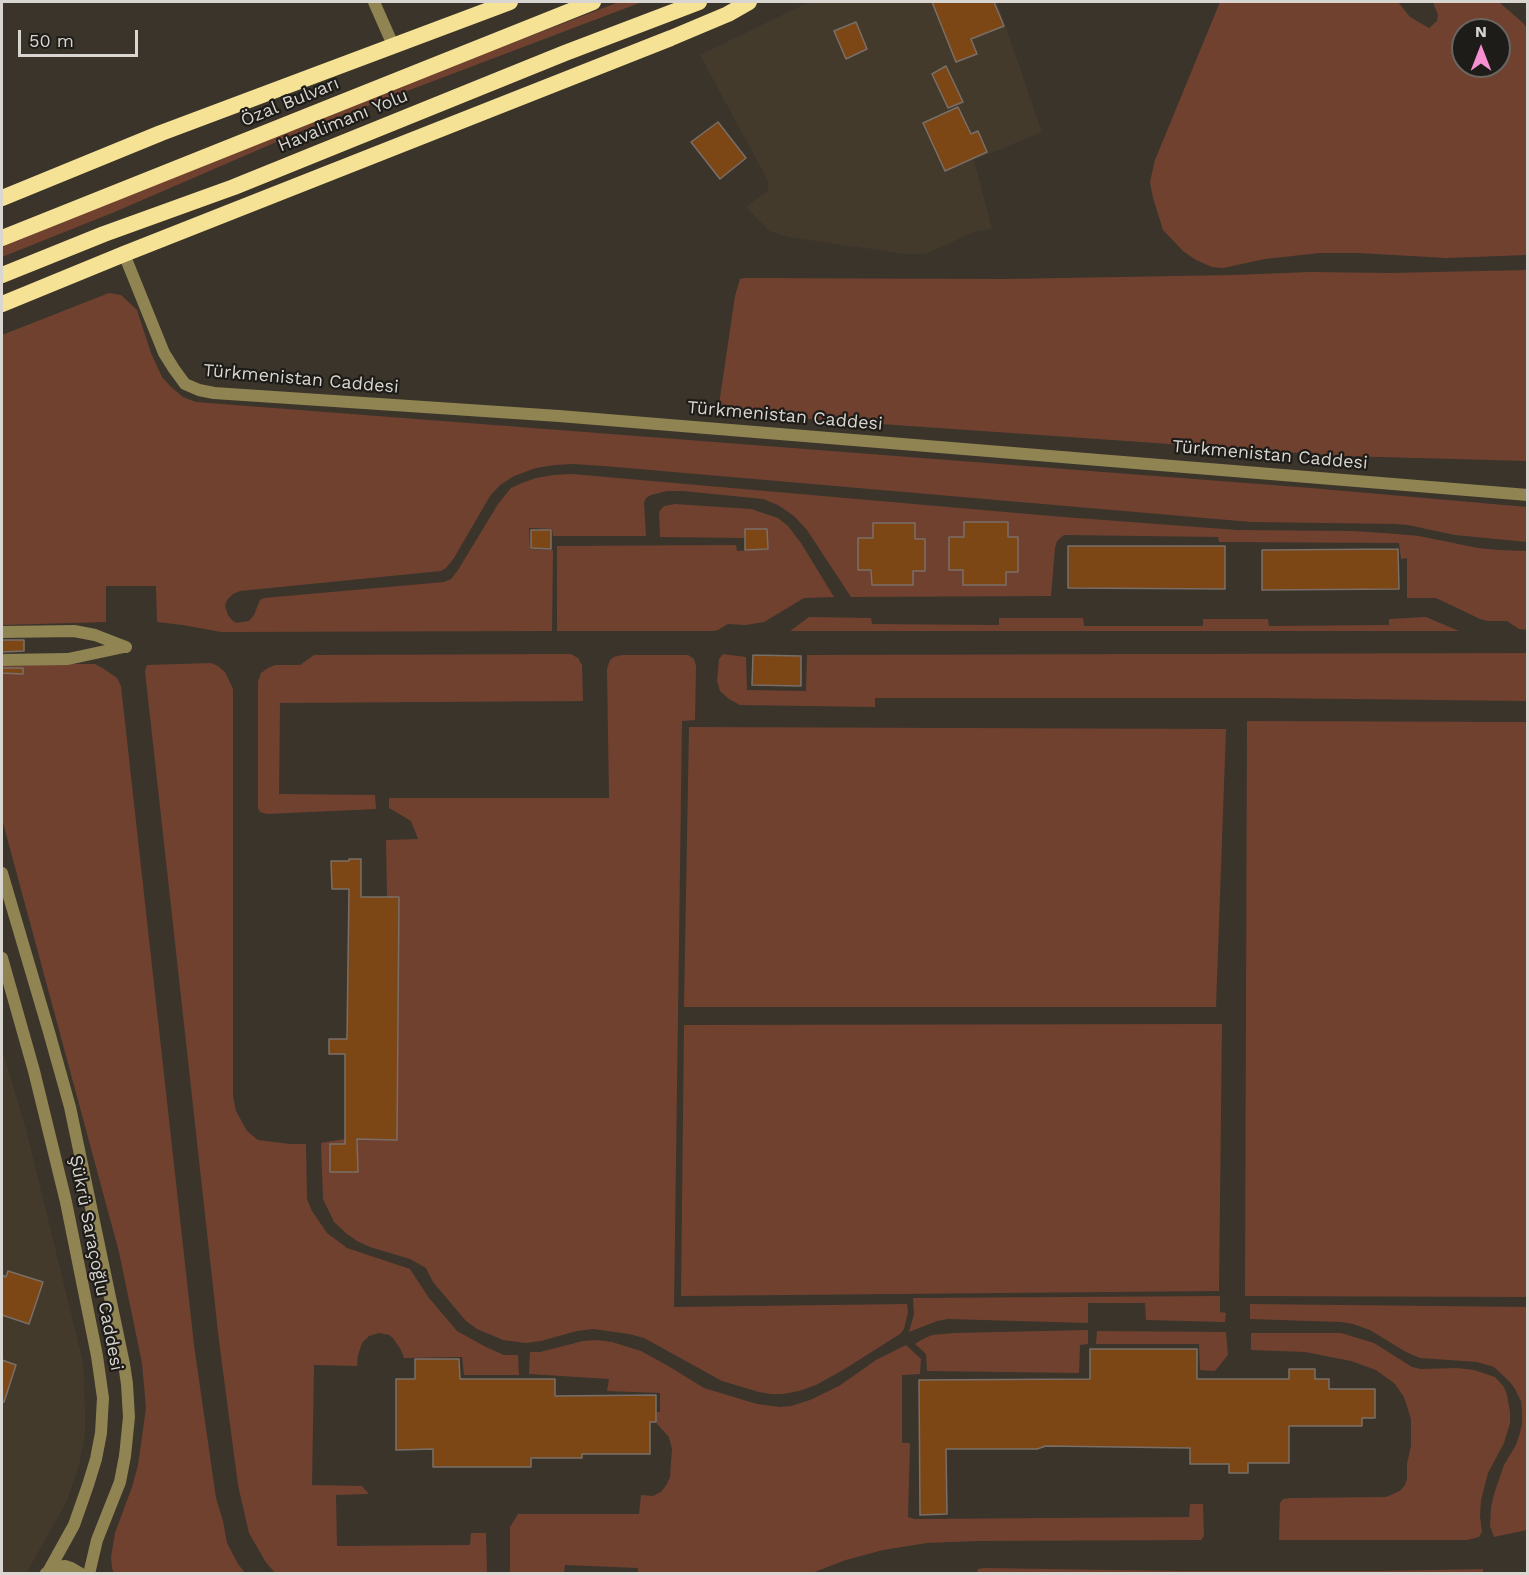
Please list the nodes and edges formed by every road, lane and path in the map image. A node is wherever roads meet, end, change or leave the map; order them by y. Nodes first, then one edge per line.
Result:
1 (374, 2) edge
2 (593, 2) edge
3 (699, 2) edge
4 (749, 2) edge
5 (500, 3) edge
6 (393, 45) junction
7 (2, 198) edge
8 (2, 238) edge
9 (124, 254) junction
10 (2, 275) edge
11 (2, 304) edge
12 (1527, 495) edge
13 (2, 632) edge
14 (2, 660) edge
15 (2, 873) edge
16 (2, 958) edge
17 (47, 1573) edge
18 (81, 1574) edge
19 (89, 1574) edge

1 - 6 street
2 - 8 highway, Özal Bulvarı
3 - 10 highway, Havalimanı Yolu
4 - 9 highway
5 - 6 highway
6 - 7 highway
9 - 11 highway
9 - 12 street, Türkmenistan Caddesi
13 - 14 street
15 - 19 street
16 - 17 street, Şükrü Saraçoğlu Caddesi
17 - 18 street, Şükrü Saraçoğlu Caddesi

